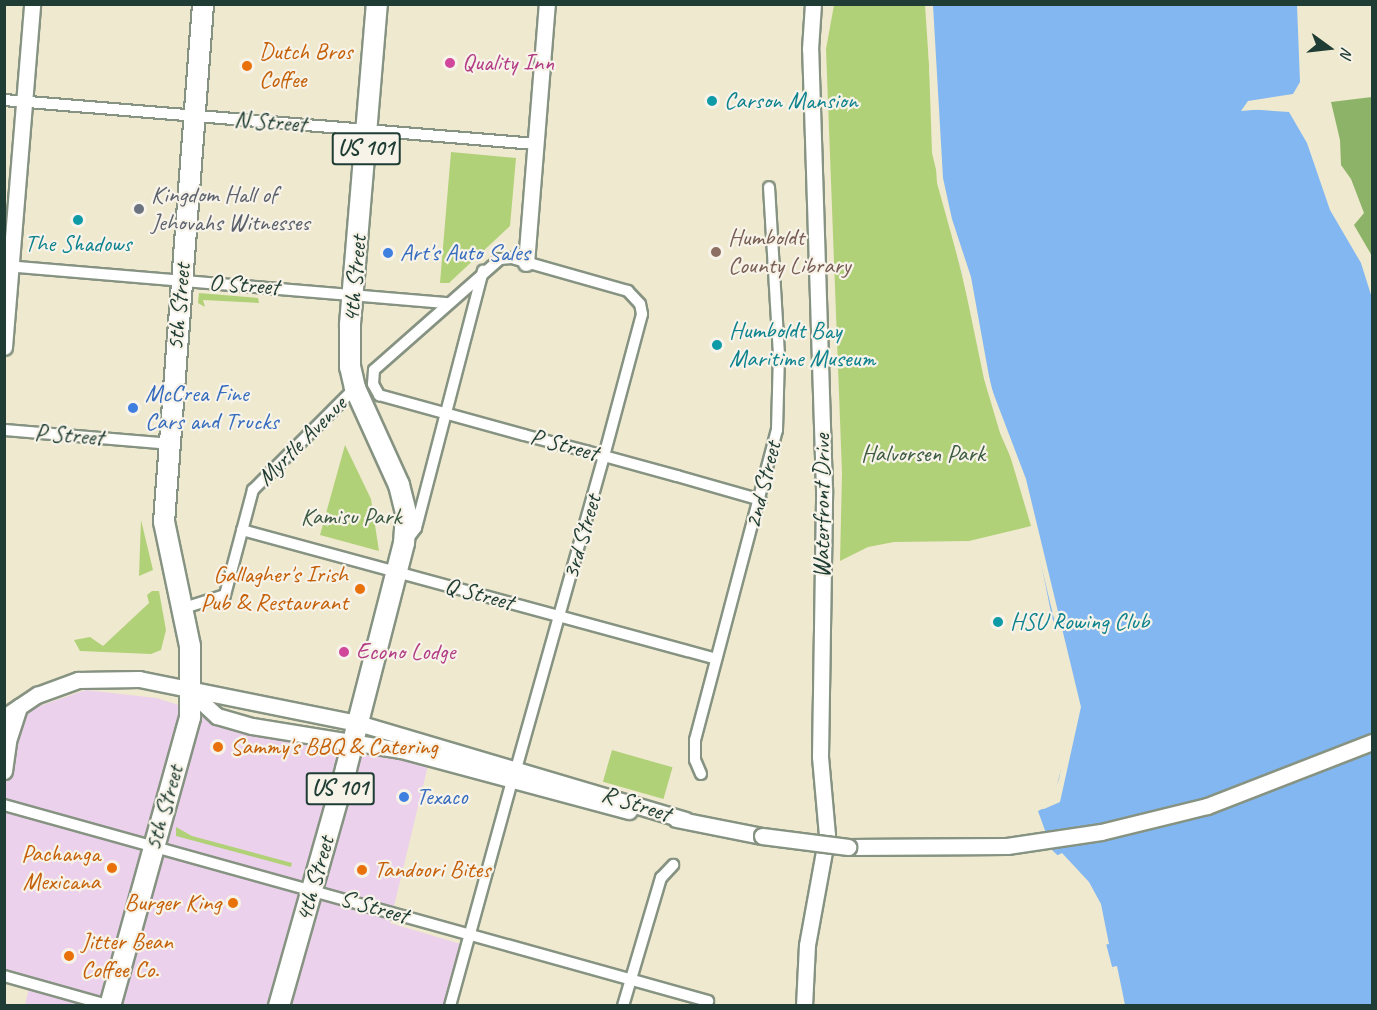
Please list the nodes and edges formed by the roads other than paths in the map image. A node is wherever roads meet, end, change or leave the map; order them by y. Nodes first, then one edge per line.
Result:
1 (32, 4) edge
2 (203, 4) edge
3 (377, 4) edge
4 (547, 4) edge
5 (813, 4) edge
6 (4, 100) edge
7 (25, 102) junction
8 (194, 116) junction
9 (368, 129) junction
10 (536, 144) junction
11 (769, 187) dead end
12 (526, 262) junction
13 (8, 266) edge
14 (483, 270) junction
15 (181, 280) junction
16 (354, 293) junction
17 (447, 303) junction
18 (4, 347) edge
19 (364, 386) junction
20 (444, 412) junction
21 (4, 430) edge
22 (169, 444) junction
23 (604, 456) junction
24 (761, 500) junction
25 (242, 530) junction
26 (404, 543) junction
27 (399, 573) junction
28 (184, 608) junction
29 (560, 617) junction
30 (716, 659) junction
31 (190, 691) junction
32 (12, 704) edge
33 (4, 717) edge
34 (356, 731) junction
35 (1372, 742) edge
36 (4, 771) edge
37 (701, 774) dead end
38 (514, 775) junction
39 (4, 805) edge
40 (153, 846) junction
41 (674, 865) dead end
42 (311, 890) junction
43 (470, 933) junction
44 (4, 976) edge
45 (630, 980) junction
46 (708, 1001) dead end
47 (110, 1005) edge
48 (279, 1005) edge
49 (450, 1005) edge
50 (623, 1005) edge
51 (804, 1005) edge

1 - 7 street
2 - 8 highway, 5th Street
3 - 9 highway, 4th Street / US 101
4 - 10 street
5 - 51 street, Waterfront Drive
6 - 7 street, N Street
7 - 8 street, N Street
7 - 13 street
8 - 9 street, N Street
8 - 15 highway, 5th Street
9 - 10 street, N Street
9 - 16 highway, 4th Street / US 101
10 - 12 street
11 - 24 street, 2nd Street
12 - 14 street
12 - 23 street, 3rd Street
13 - 15 street, O Street
13 - 18 street
14 - 17 street, Myrtle Avenue
14 - 20 street, 4th Street
15 - 16 street, O Street
15 - 22 highway, 5th Street
16 - 17 street, O Street
16 - 19 highway, 4th Street / US 101
17 - 19 street, Myrtle Avenue
19 - 20 street, P Street
19 - 25 street, Myrtle Avenue
19 - 26 highway, 4th Street / US 101
20 - 23 street, P Street
20 - 26 street, 4th Street
21 - 22 street, P Street
22 - 28 highway, 5th Street
23 - 24 street, P Street
23 - 29 street, 3rd Street
24 - 30 street, 2nd Street
25 - 27 street, Q Street
25 - 28 street
26 - 27 highway, 4th Street / US 101
27 - 29 street, Q Street
27 - 34 highway, 4th Street / US 101
28 - 31 highway, 5th Street
29 - 30 street, Q Street
29 - 38 street, 3rd Street
30 - 37 street, 2nd Street
31 - 32 street
31 - 34 street, R Street
31 - 34 street, R Street
31 - 40 highway, 5th Street
32 - 33 street
32 - 36 street
34 - 38 street, R Street
34 - 42 highway, 4th Street / US 101
35 - 38 street, R Street, bridge
38 - 43 street, 3rd Street
39 - 40 street, S Street
40 - 42 street, S Street
40 - 47 highway, 5th Street
41 - 45 street
42 - 43 street, S Street
42 - 48 highway, 4th Street / US 101
43 - 45 street, S Street
43 - 49 street, 3rd Street
44 - 47 street
45 - 46 street, S Street
45 - 50 street

